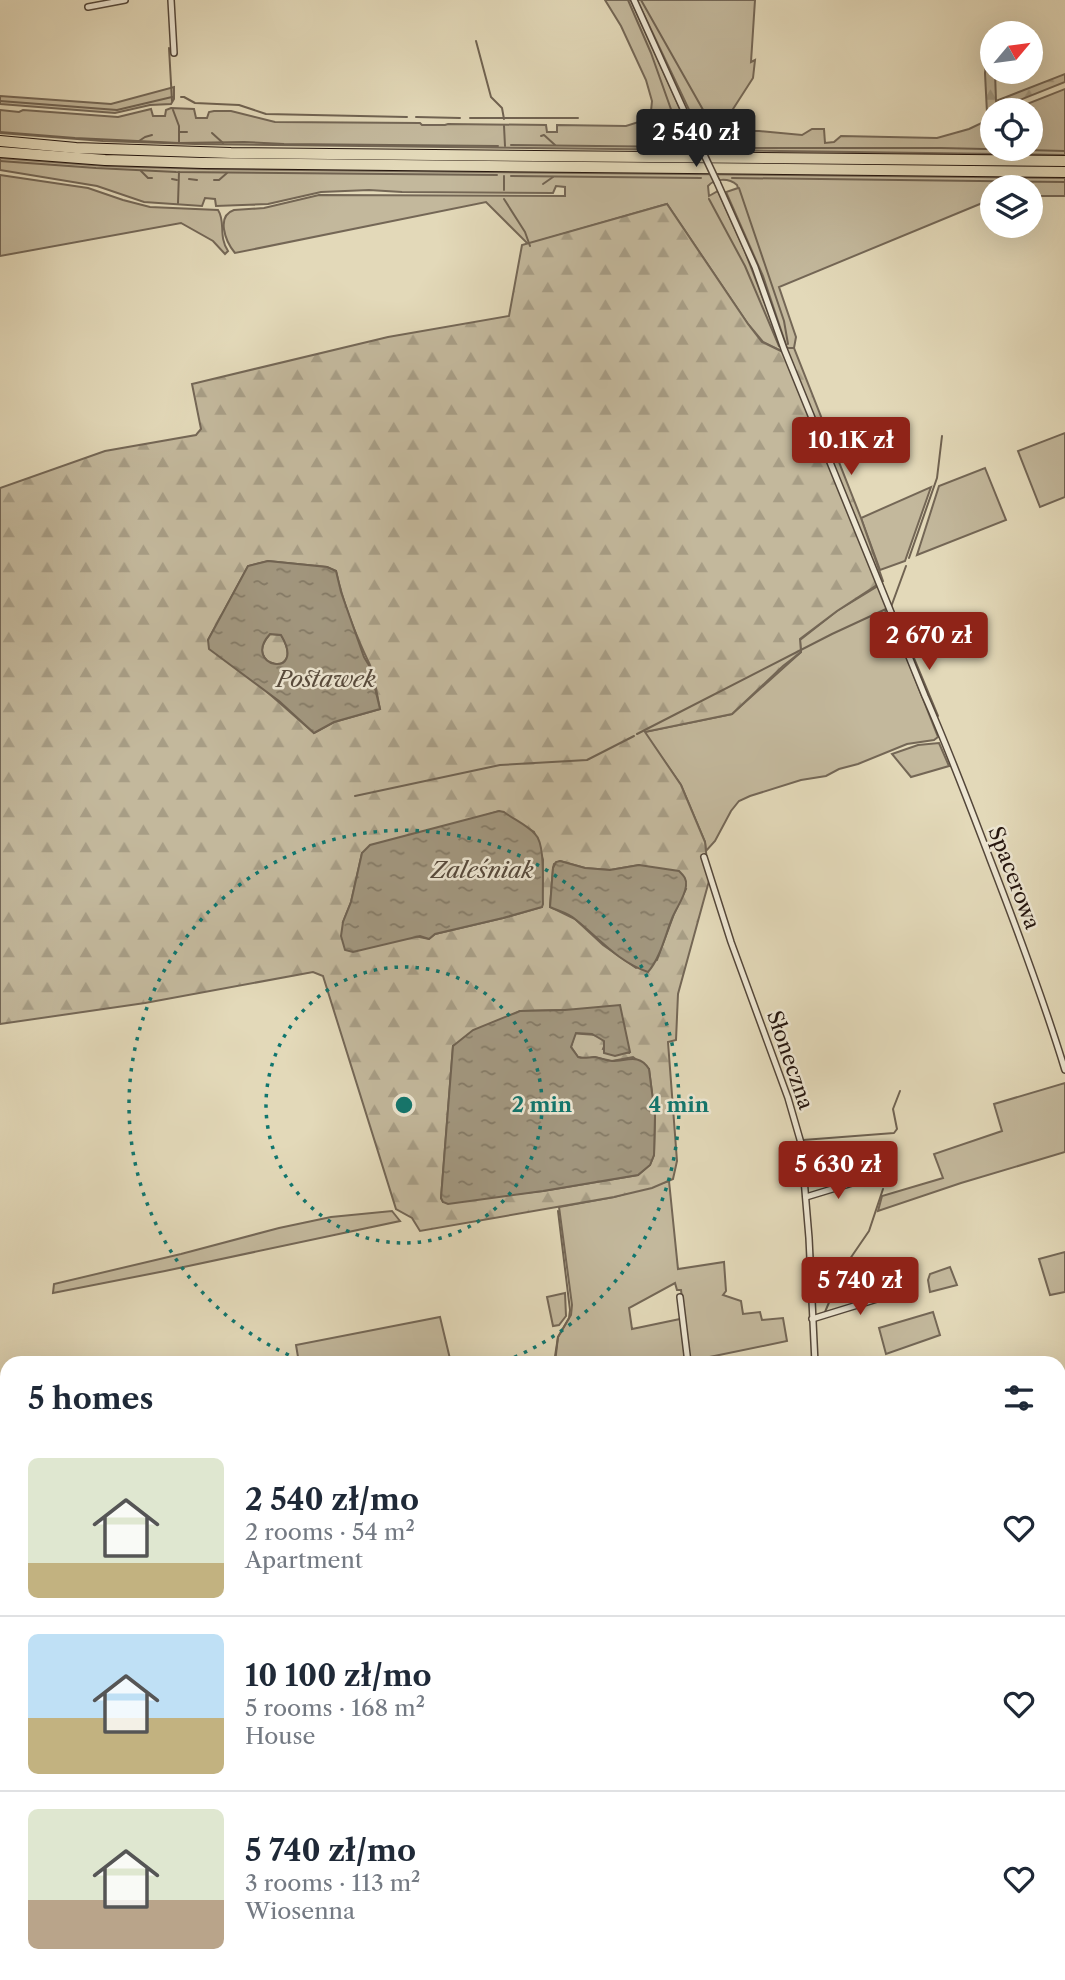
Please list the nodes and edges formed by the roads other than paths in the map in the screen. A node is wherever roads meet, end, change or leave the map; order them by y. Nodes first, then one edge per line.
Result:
1 (125, 0) edge
2 (171, 0) edge
3 (634, 0) edge
4 (88, 7) dead end
5 (174, 52) dead end
6 (0, 141) edge
7 (0, 152) edge
8 (1065, 161) edge
9 (1065, 172) edge
10 (704, 857) dead end
11 (1065, 1070) edge
12 (862, 1180) dead end
13 (806, 1197) junction
14 (903, 1291) dead end
15 (681, 1297) dead end
16 (812, 1319) junction
17 (687, 1356) edge
18 (815, 1356) edge

1 - 4 street
2 - 5 street
3 - 11 street, Spacerowa, bridge
6 - 8 highway
7 - 9 highway
10 - 13 street, Słoneczna
12 - 13 street
13 - 16 street, Słoneczna
14 - 16 street
15 - 17 street
16 - 18 street, Słoneczna

